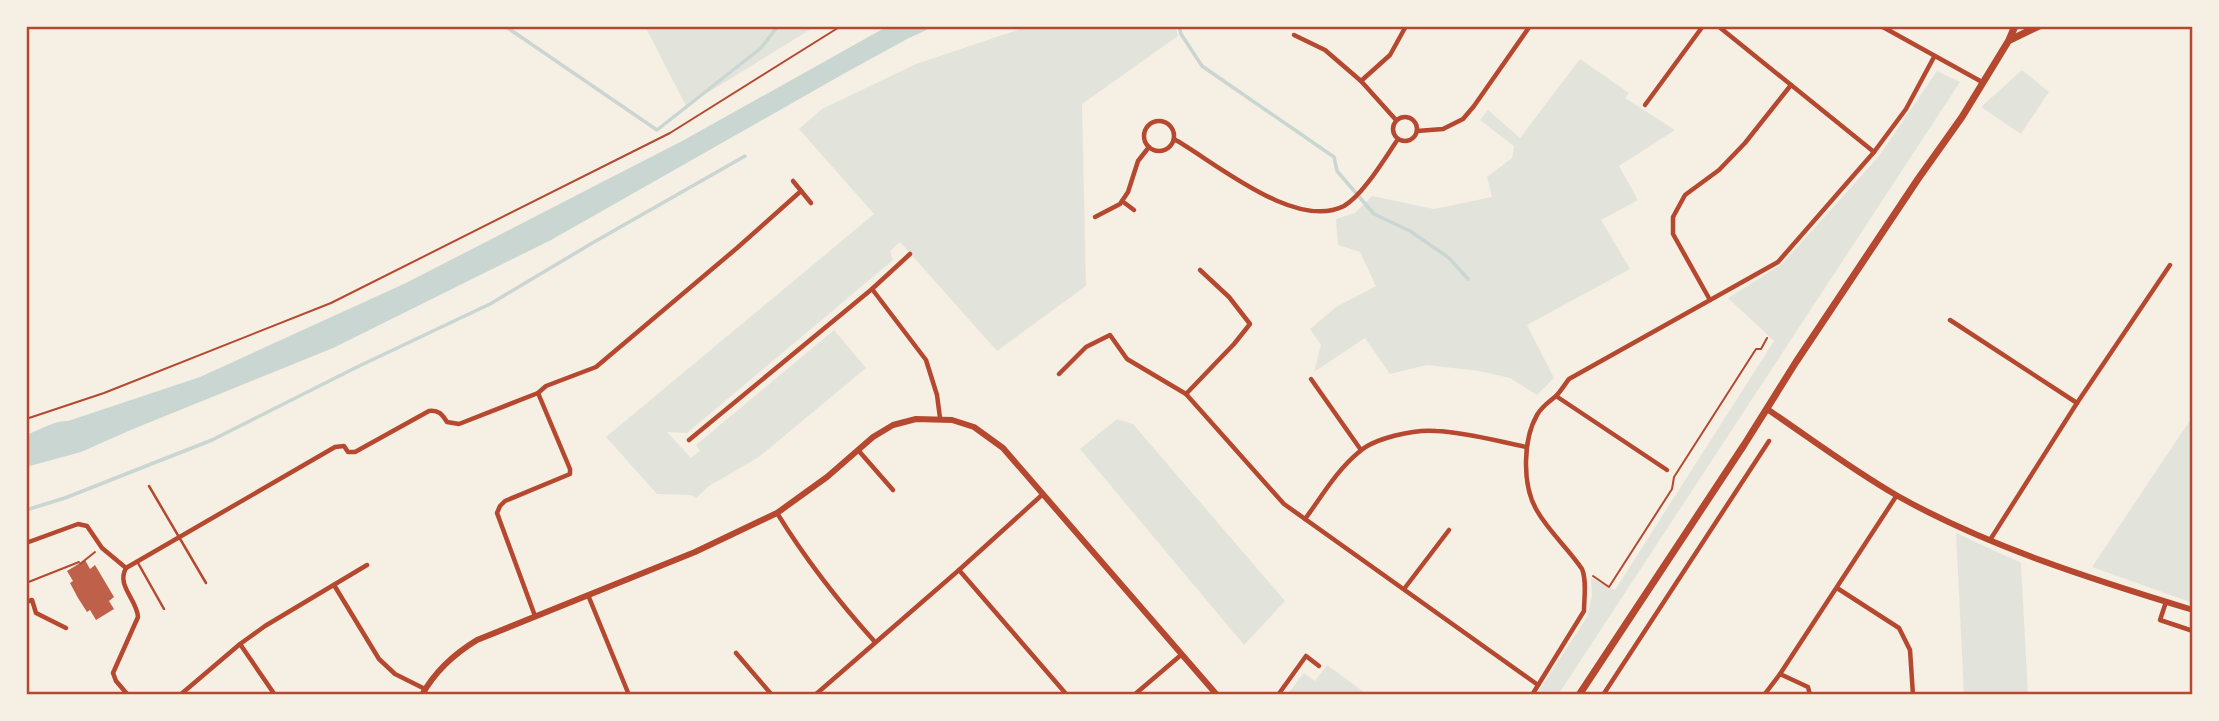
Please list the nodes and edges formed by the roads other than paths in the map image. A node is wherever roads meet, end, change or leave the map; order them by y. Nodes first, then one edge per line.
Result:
1 (1406, 26) edge
2 (1530, 26) edge
3 (1703, 26) edge
4 (1718, 26) edge
5 (1881, 26) edge
6 (2014, 26) edge
7 (2039, 26) edge
8 (1294, 35) dead end
9 (2009, 40) junction
10 (1934, 57) junction
11 (1361, 81) junction
12 (1982, 82) junction
13 (1791, 85) junction
14 (1646, 105) dead end
15 (1396, 120) junction
16 (1417, 131) junction
17 (1174, 139) junction
18 (1398, 139) junction
19 (1149, 147) junction
20 (1874, 152) junction
21 (793, 181) dead end
22 (801, 191) junction
23 (1122, 201) junction
24 (811, 203) dead end
25 (1134, 210) dead end
26 (1095, 217) dead end
27 (910, 254) dead end
28 (2170, 265) dead end
29 (1200, 270) dead end
30 (872, 289) junction
31 (1710, 300) junction
32 (1950, 320) dead end
33 (1059, 374) dead end
34 (1311, 379) dead end
35 (538, 393) junction
36 (1186, 394) junction
37 (1556, 396) junction
38 (2077, 403) junction
39 (1767, 409) junction
40 (940, 418) junction
41 (689, 440) dead end
42 (1769, 441) dead end
43 (1526, 447) junction
44 (858, 450) junction
45 (1361, 450) junction
46 (1667, 470) dead end
47 (149, 486) dead end
48 (893, 491) dead end
49 (1043, 494) junction
50 (1897, 495) junction
51 (777, 513) junction
52 (1305, 519) junction
53 (1450, 530) dead end
54 (179, 538) junction
55 (1989, 541) junction
56 (26, 542) edge
57 (137, 561) junction
58 (367, 565) dead end
59 (126, 568) junction
60 (959, 570) junction
61 (205, 583) dead end
62 (334, 585) junction
63 (1836, 588) junction
64 (1404, 589) junction
65 (588, 595) junction
66 (26, 602) edge
67 (2166, 602) junction
68 (164, 609) dead end
69 (2193, 610) edge
70 (535, 616) junction
71 (66, 628) dead end
72 (2193, 631) edge
73 (875, 642) junction
74 (240, 644) junction
75 (736, 653) dead end
76 (1181, 654) junction
77 (1319, 666) dead end
78 (1780, 674) junction
79 (1538, 685) junction
80 (424, 692) edge
81 (128, 695) edge
82 (180, 695) edge
83 (275, 695) edge
84 (629, 695) edge
85 (772, 695) edge
86 (815, 695) edge
87 (1067, 695) edge
88 (1134, 695) edge
89 (1217, 695) edge
90 (1278, 695) edge
91 (1532, 695) edge
92 (1579, 695) edge
93 (1603, 695) edge
94 (1764, 695) edge
95 (1810, 695) edge
96 (1913, 695) edge

1 - 11 street
2 - 16 street
3 - 14 street
4 - 13 street
5 - 10 street
6 - 9 main road
7 - 9 main road
8 - 11 street
9 - 12 main road
10 - 12 street
10 - 20 street
11 - 15 street
12 - 39 main road
13 - 20 street
13 - 31 street
15 - 16 street
15 - 18 street
16 - 18 street
17 - 18 street
17 - 19 street
17 - 19 street
19 - 23 street
20 - 31 street
21 - 22 street
22 - 24 street
22 - 35 street
23 - 25 street
23 - 26 street
27 - 30 street
28 - 38 street
29 - 36 street
30 - 40 street
30 - 41 street
31 - 37 street
32 - 38 street
33 - 36 street
34 - 45 street
35 - 54 street
35 - 70 street
36 - 52 street
37 - 43 street
37 - 46 street
38 - 55 street
39 - 50 street
39 - 92 main road
40 - 44 street
40 - 49 street
42 - 93 street
43 - 45 street
43 - 79 street
44 - 48 street
44 - 51 street
45 - 52 street
47 - 54 lane
49 - 60 street
49 - 76 street
50 - 55 street
50 - 63 street
51 - 65 street
51 - 73 street
52 - 64 street
53 - 64 street
54 - 57 street
54 - 61 lane
55 - 67 street
56 - 59 street
57 - 59 street
57 - 68 lane
58 - 62 street
59 - 81 street
60 - 73 street
60 - 87 street
62 - 74 street
62 - 80 street
63 - 78 street
63 - 96 street
64 - 79 street
65 - 70 street
65 - 84 street
66 - 71 street
67 - 69 street
67 - 72 street
70 - 80 street
73 - 86 street
74 - 82 street
74 - 83 street
75 - 85 street
76 - 88 street
76 - 89 street
77 - 90 street
78 - 94 street
78 - 95 street
79 - 91 street

